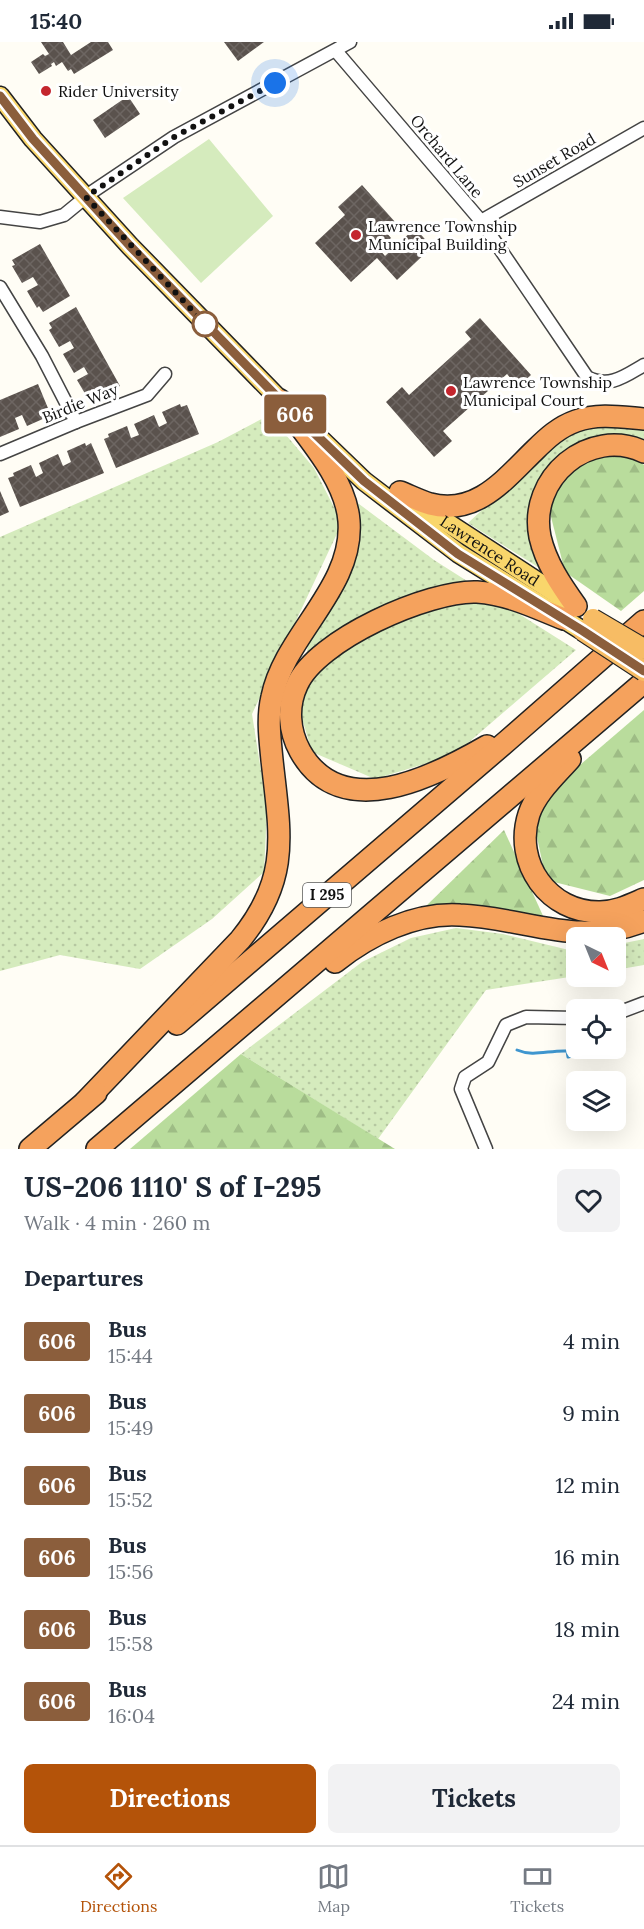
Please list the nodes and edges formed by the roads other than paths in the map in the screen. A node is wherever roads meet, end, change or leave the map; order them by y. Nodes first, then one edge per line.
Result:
1 (350, 42) edge
2 (336, 51) junction
3 (0, 96) edge
4 (644, 128) edge
5 (86, 197) junction
6 (0, 217) edge
7 (481, 221) junction
8 (0, 287) edge
9 (644, 365) edge
10 (165, 374) dead end
11 (280, 400) junction
12 (644, 418) edge
13 (76, 422) junction
14 (309, 428) junction
15 (644, 452) edge
16 (0, 454) edge
17 (400, 492) junction
18 (644, 603) edge
19 (579, 619) junction
20 (644, 621) edge
21 (644, 649) edge
22 (600, 660) junction
23 (644, 671) edge
24 (644, 682) edge
25 (568, 688) junction
26 (623, 699) junction
27 (644, 898) edge
28 (644, 921) edge
29 (644, 1003) edge
30 (626, 1010) edge
31 (566, 1018) edge
32 (86, 1102) junction
33 (146, 1107) junction
34 (62, 1123) junction
35 (22, 1149) edge
36 (30, 1149) edge
37 (97, 1149) edge
38 (486, 1149) edge

1 - 2 street
2 - 5 street
2 - 7 street, Orchard Lane
3 - 5 main road, Lawrence Road
4 - 7 street, Sunset Road
5 - 6 street
5 - 11 main road, Lawrence Road
7 - 9 street, Orchard Lane
8 - 13 street
10 - 13 street, Birdie Way
11 - 14 main road, Lawrence Road
11 - 32 highway
12 - 17 highway
13 - 16 street, Birdie Way
14 - 17 main road, Lawrence Road
14 - 19 main road, Lawrence Road
15 - 19 highway
17 - 19 main road, Lawrence Road
18 - 22 highway
19 - 21 highway, Lawrence Road, bridge
19 - 23 highway, Lawrence Road, bridge
19 - 25 highway
20 - 22 highway, I 295
22 - 25 highway, I 295
24 - 26 highway, I 295
25 - 32 highway, I 295
26 - 27 highway
26 - 33 highway, I 295
28 - 33 highway
29 - 30 street
31 - 38 street
32 - 34 highway, I 295
33 - 37 highway, I 295
34 - 35 highway
34 - 36 highway, I 295

